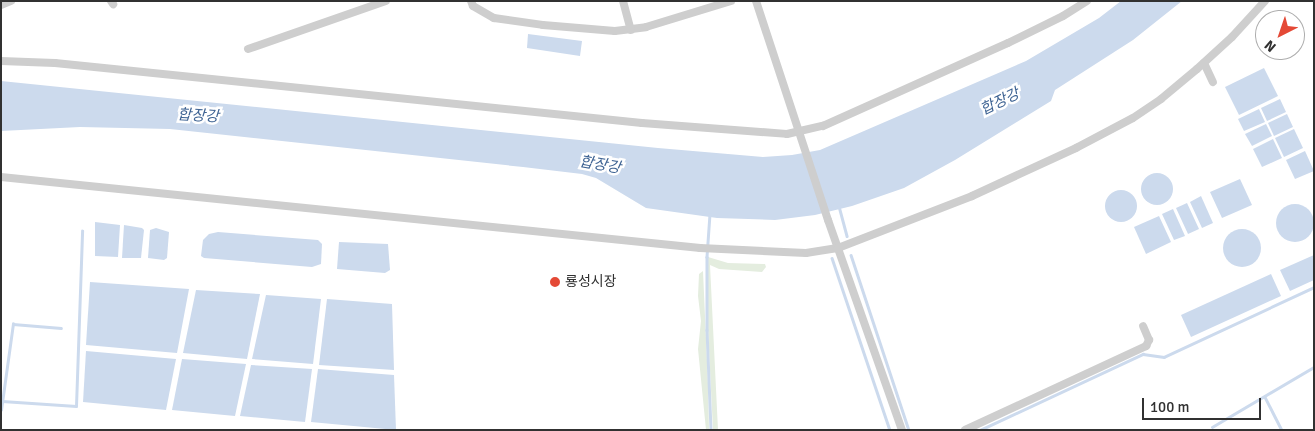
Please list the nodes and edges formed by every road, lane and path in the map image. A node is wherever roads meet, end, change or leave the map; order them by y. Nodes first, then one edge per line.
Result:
1 (386, 1) edge
2 (471, 1) edge
3 (623, 1) edge
4 (731, 1) edge
5 (756, 1) edge
6 (1087, 1) edge
7 (1265, 1) edge
8 (369, 4) edge
9 (632, 30) junction
10 (248, 49) dead end
11 (1, 61) edge
12 (1204, 63) junction
13 (1213, 82) dead end
14 (801, 136) junction
15 (1, 177) edge
16 (838, 248) junction
17 (1143, 326) dead end
18 (902, 430) edge
19 (965, 430) edge

1 - 8 street
2 - 9 street
3 - 9 street
4 - 9 street
5 - 14 street
6 - 14 street
7 - 12 street
8 - 10 street
11 - 14 street
12 - 13 street
12 - 16 street
14 - 16 street
15 - 16 street
16 - 18 street
17 - 19 street

